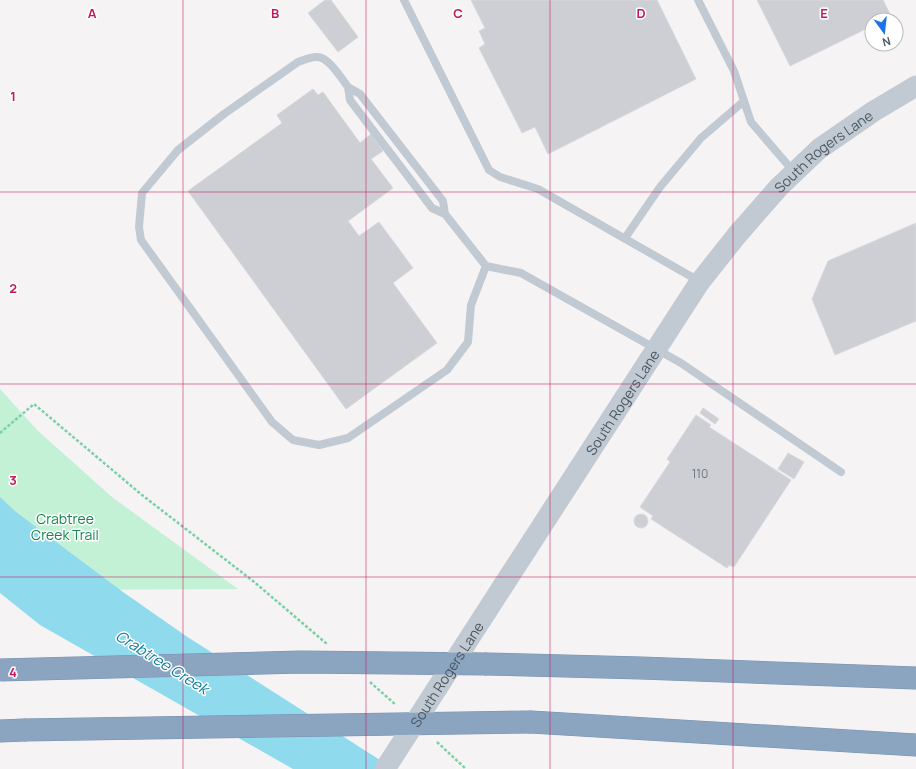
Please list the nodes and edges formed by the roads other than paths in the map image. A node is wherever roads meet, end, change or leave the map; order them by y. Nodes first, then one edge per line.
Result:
1 (404, 0) edge
2 (698, 0) edge
3 (916, 86) edge
4 (348, 87) junction
5 (744, 101) junction
6 (794, 172) junction
7 (445, 214) junction
8 (625, 238) junction
9 (486, 266) junction
10 (700, 281) junction
11 (656, 349) junction
12 (841, 472) dead end
13 (0, 670) edge
14 (916, 678) edge
15 (0, 731) edge
16 (916, 745) edge
17 (385, 769) edge

1 - 8 lane
2 - 5 lane
3 - 6 street, South Rogers Lane
4 - 7 lane
4 - 7 lane
4 - 9 lane
5 - 6 lane
5 - 8 lane
6 - 10 street, South Rogers Lane
7 - 9 lane
8 - 10 lane
9 - 11 lane
10 - 11 street, South Rogers Lane
11 - 12 lane
11 - 17 street, South Rogers Lane, bridge
13 - 14 highway, bridge
15 - 16 highway, bridge

